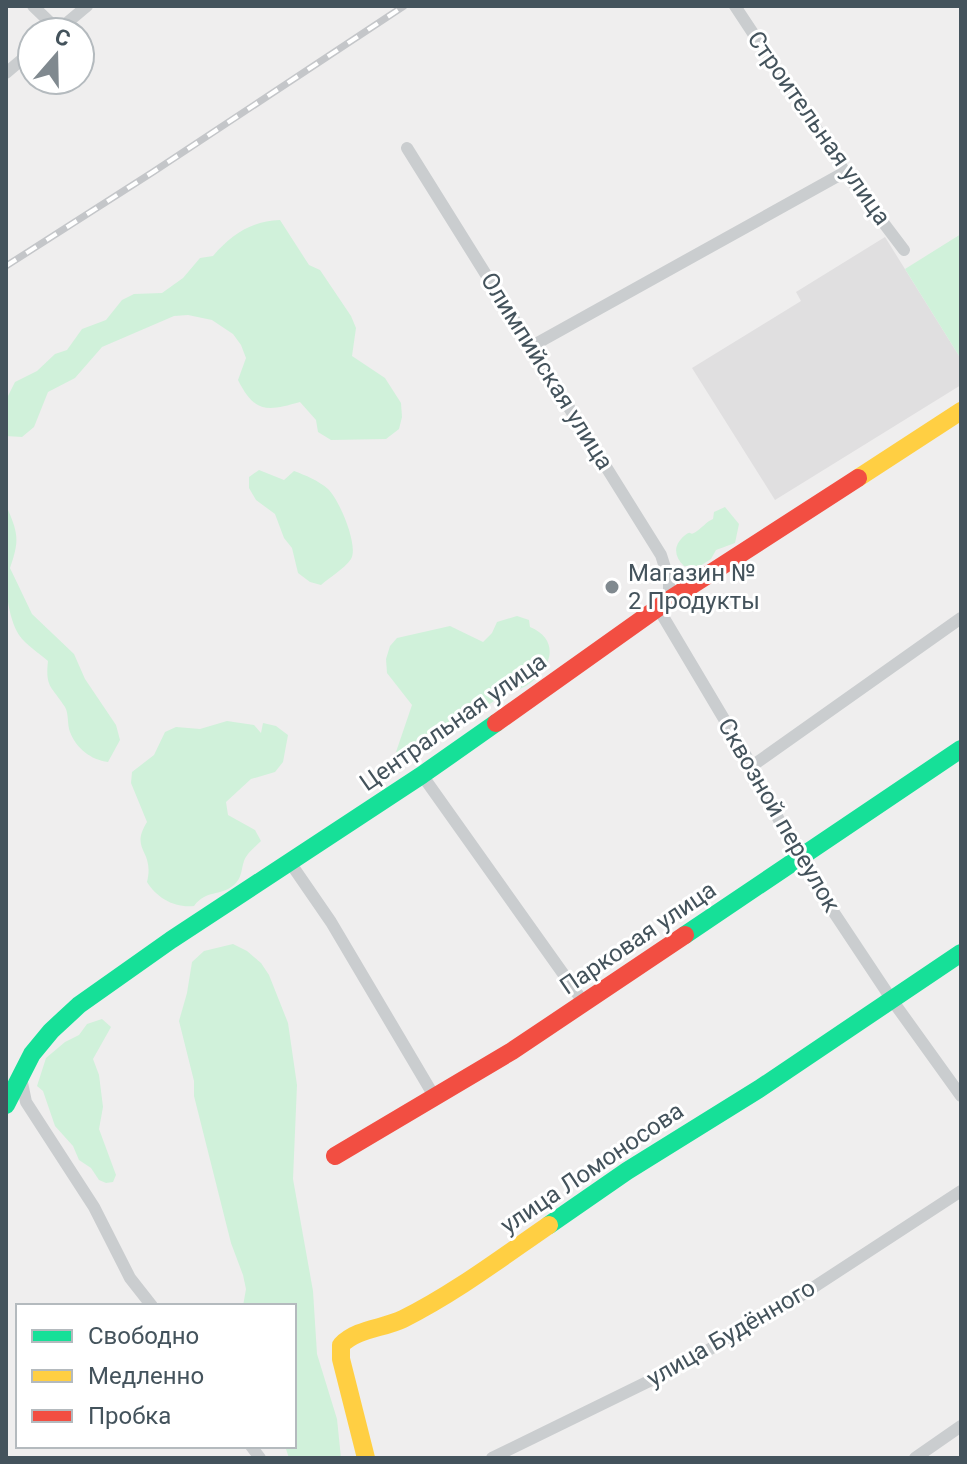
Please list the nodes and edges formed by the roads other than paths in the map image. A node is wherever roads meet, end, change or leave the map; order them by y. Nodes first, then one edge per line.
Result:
1 (735, 6) edge
2 (407, 148) dead end
3 (845, 172) junction
4 (904, 250) dead end
5 (532, 346) junction
6 (961, 411) edge
7 (664, 604) junction
8 (961, 618) edge
9 (961, 749) edge
10 (752, 766) junction
11 (422, 775) junction
12 (799, 860) junction
13 (289, 861) junction
14 (961, 953) edge
15 (892, 1000) junction
16 (584, 1003) junction
17 (20, 1075) junction
18 (434, 1096) junction
19 (961, 1096) edge
20 (6, 1105) edge
21 (335, 1156) dead end
22 (961, 1191) edge
23 (150, 1304) edge
24 (961, 1426) edge
25 (366, 1458) edge
26 (492, 1458) edge
27 (915, 1458) edge

1 - 3 street, Строительная улица
2 - 5 street, Олимпийская улица
3 - 4 street, Строительная улица
3 - 5 street
5 - 7 street, Олимпийская улица
6 - 7 street, Центральная улица
7 - 10 street, Сквозной переулок
7 - 11 street, Центральная улица
8 - 10 street
9 - 12 street, Парковая улица
10 - 12 street, Сквозной переулок
11 - 13 street, Центральная улица
11 - 16 street
12 - 15 street, Сквозной переулок
12 - 16 street, Парковая улица
13 - 17 street, Центральная улица
13 - 18 street
14 - 15 street, улица Ломоносова
15 - 19 street, Сквозной переулок
15 - 25 street, улица Ломоносова
16 - 18 street, Парковая улица
17 - 20 street, Центральная улица
17 - 23 street
18 - 21 street, Парковая улица
22 - 26 street, улица Будённого
24 - 27 street

